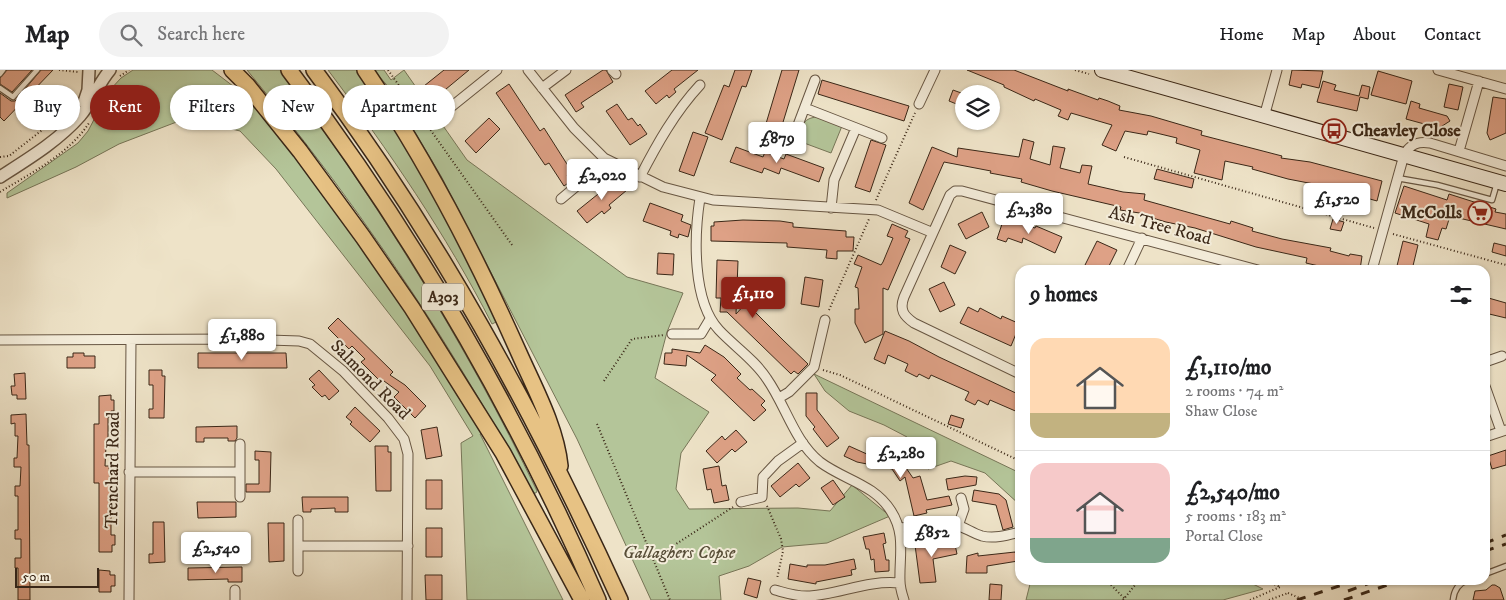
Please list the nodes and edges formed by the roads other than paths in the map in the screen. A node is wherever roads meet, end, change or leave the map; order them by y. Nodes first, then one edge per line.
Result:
1 (3, 70) edge
2 (36, 70) edge
3 (110, 70) edge
4 (232, 70) edge
5 (288, 70) edge
6 (314, 70) edge
7 (364, 70) edge
8 (497, 70) edge
9 (528, 70) edge
10 (566, 70) edge
11 (935, 70) edge
12 (1102, 70) edge
13 (1277, 70) edge
14 (1438, 70) edge
15 (82, 71) edge
16 (0, 74) edge
17 (815, 80) dead end
18 (1479, 81) junction
19 (700, 85) dead end
20 (0, 88) edge
21 (542, 88) junction
22 (1506, 88) edge
23 (455, 104) edge
24 (919, 104) road end
25 (805, 108) junction
26 (80, 116) joint
27 (1264, 117) junction
28 (798, 125) dead end
29 (856, 128) junction
30 (66, 130) edge
31 (882, 138) dead end
32 (1460, 151) junction
33 (1404, 155) junction
34 (604, 158) junction
35 (1506, 166) edge
36 (0, 177) edge
37 (640, 177) junction
38 (1398, 178) junction
39 (1504, 182) edge
40 (700, 198) junction
41 (561, 199) dead end
42 (831, 208) junction
43 (932, 232) junction
44 (1142, 238) junction
45 (1129, 265) edge
46 (1240, 265) edge
47 (1373, 265) edge
48 (710, 319) junction
49 (825, 320) road end
50 (672, 334) road end
51 (0, 340) edge
52 (131, 340) junction
53 (1502, 356) dead end
54 (1490, 360) edge
55 (1015, 372) edge
56 (779, 398) junction
57 (1490, 398) edge
58 (1504, 430) edge
59 (1490, 435) edge
60 (803, 443) junction
61 (240, 444) dead end
62 (129, 472) junction
63 (240, 472) junction
64 (561, 475) junction
65 (240, 497) dead end
66 (762, 497) junction
67 (961, 498) dead end
68 (741, 502) road end
69 (767, 506) road end
70 (298, 520) dead end
71 (958, 526) junction
72 (899, 528) junction
73 (1015, 533) edge
74 (298, 546) junction
75 (408, 546) junction
76 (1506, 566) edge
77 (298, 571) dead end
78 (1490, 572) edge
79 (899, 582) junction
80 (1459, 585) edge
81 (235, 590) dead end
82 (775, 590) road end
83 (795, 598) edge
84 (129, 600) edge
85 (235, 600) edge
86 (407, 600) edge
87 (582, 600) edge
88 (598, 600) edge
89 (620, 600) edge
90 (904, 600) edge
91 (1453, 600) edge

1 - 16 lane
2 - 20 lane
3 - 26 street
4 - 87 highway, A303
5 - 88 highway, A303
6 - 64 highway, A303
7 - 64 highway, A303
8 - 23 street
9 - 21 street
10 - 21 street
11 - 24 street
12 - 27 main road
13 - 27 street
14 - 18 street
15 - 26 street
17 - 25 street
18 - 22 street
18 - 32 street
19 - 37 street
21 - 34 street
25 - 28 street
25 - 29 street
27 - 33 main road
29 - 31 street
29 - 42 street
30 - 36 street
32 - 33 street
32 - 35 street
33 - 38 street
33 - 39 main road
34 - 37 street
34 - 41 street
37 - 40 street
38 - 39 lane
38 - 47 street
40 - 42 street
40 - 48 street
42 - 43 street
43 - 44 street, Ash Tree Road
43 - 55 street, Ash Tree Road
44 - 45 street
44 - 46 street, Ash Tree Road
48 - 50 street
48 - 56 street
49 - 56 street
51 - 52 street, Salmond Road
52 - 62 street, Trenchard Road
52 - 75 street, Salmond Road
53 - 54 street
56 - 60 street
57 - 58 street
58 - 59 street
60 - 66 street
60 - 72 street
61 - 63 street
62 - 63 street
62 - 84 street, Trenchard Road
63 - 65 street
64 - 89 highway, A303
66 - 68 street
66 - 69 street
67 - 71 street
70 - 74 street
71 - 72 street
71 - 73 street
72 - 79 street
74 - 75 street
74 - 77 street
75 - 86 street, Salmond Road
76 - 78 lane
79 - 83 street
79 - 90 street
80 - 91 lane
81 - 85 street
82 - 83 street

